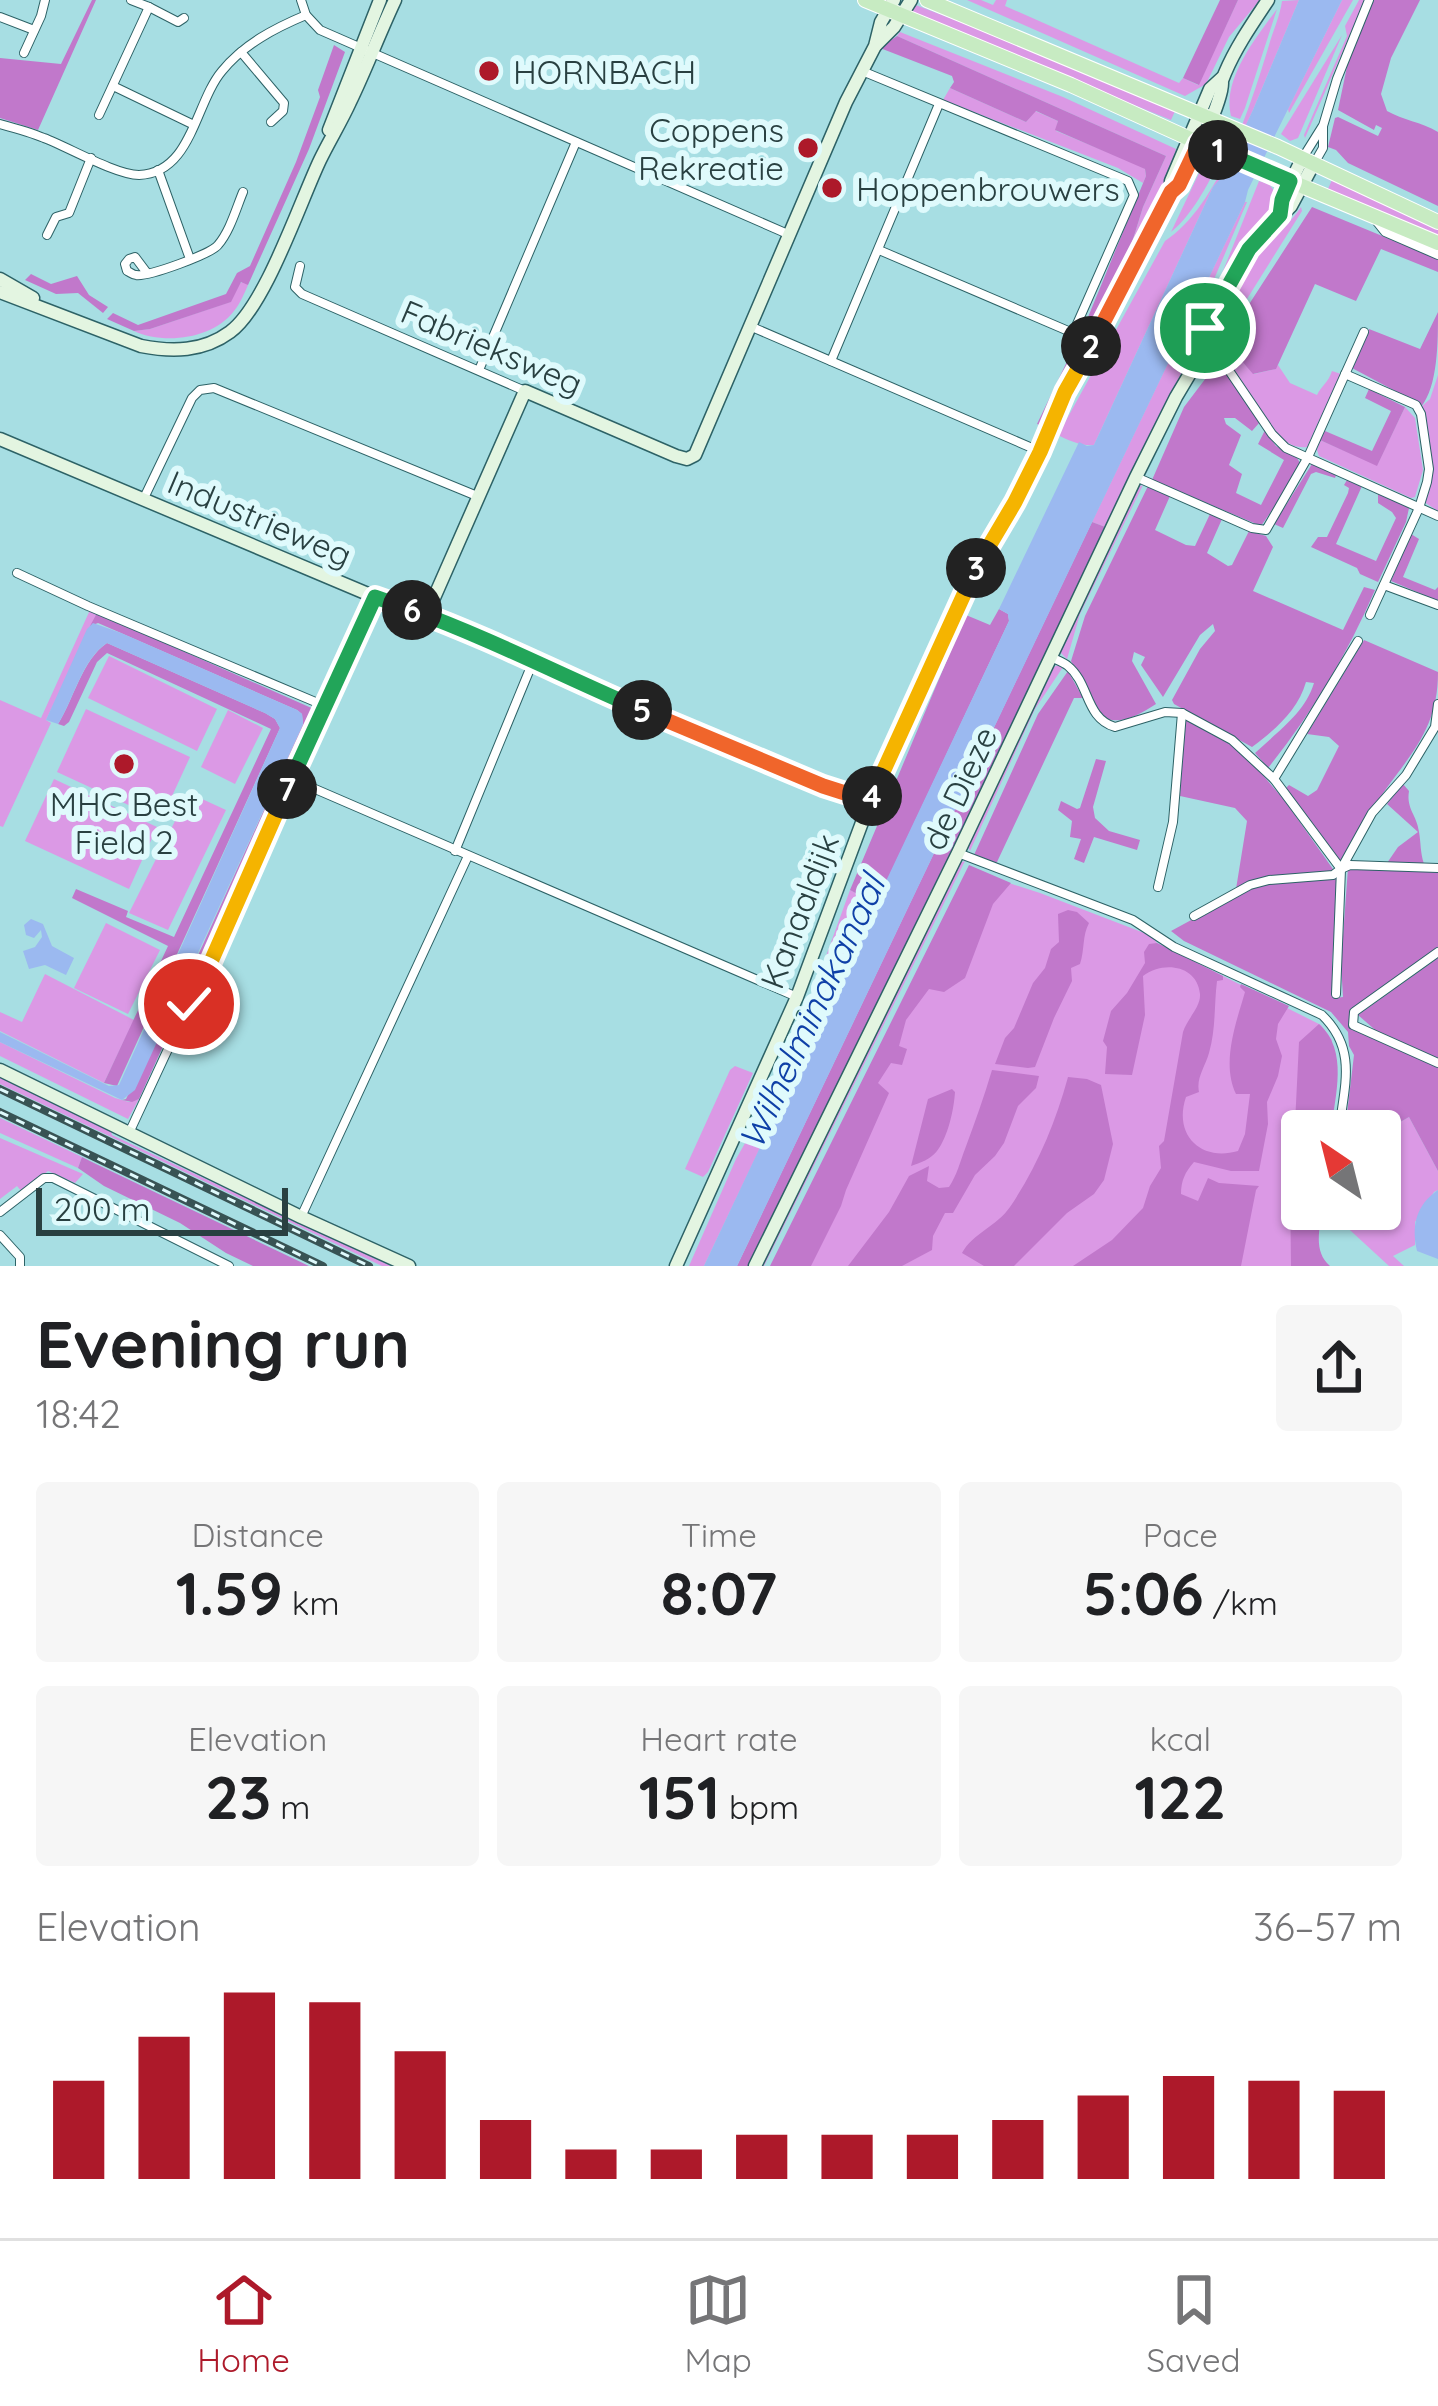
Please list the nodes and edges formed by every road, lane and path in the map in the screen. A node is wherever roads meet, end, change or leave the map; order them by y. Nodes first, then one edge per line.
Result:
1 (45, 0) edge
2 (131, 0) edge
3 (301, 0) edge
4 (380, 0) edge
5 (395, 0) edge
6 (865, 0) edge
7 (911, 0) edge
8 (927, 0) edge
9 (1268, 0) edge
10 (1370, 0) edge
11 (149, 7) junction
12 (894, 8) edge
13 (306, 15) junction
14 (0, 17) edge
15 (184, 18) dead end
16 (34, 30) junction
17 (366, 51) junction
18 (241, 52) junction
19 (24, 53) dead end
20 (862, 71) junction
21 (113, 86) junction
22 (939, 104) junction
23 (99, 116) dead end
24 (1204, 117) junction
25 (271, 122) dead end
26 (0, 124) edge
27 (194, 125) junction
28 (1194, 141) junction
29 (576, 142) junction
30 (92, 158) junction
31 (1308, 161) junction
32 (157, 170) junction
33 (1296, 184) junction
34 (244, 192) dead end
35 (1372, 215) junction
36 (1438, 218) edge
37 (47, 235) dead end
38 (790, 235) junction
39 (1438, 244) edge
40 (879, 250) junction
41 (1438, 255) edge
42 (190, 259) junction
43 (300, 266) dead end
44 (147, 273) dead end
45 (0, 279) edge
46 (0, 292) edge
47 (55, 310) junction
48 (752, 327) junction
49 (1364, 332) dead end
50 (1197, 354) junction
51 (831, 361) junction
52 (479, 370) junction
53 (1345, 374) junction
54 (525, 391) junction
55 (0, 439) edge
56 (1040, 452) junction
57 (1308, 457) junction
58 (1136, 477) junction
59 (478, 497) junction
60 (145, 498) junction
61 (1419, 508) junction
62 (1438, 516) edge
63 (17, 573) dead end
64 (1384, 585) junction
65 (375, 597) junction
66 (1438, 605) edge
67 (1370, 615) dead end
68 (427, 616) junction
69 (1358, 641) dead end
70 (1051, 657) junction
71 (532, 663) junction
72 (1438, 704) edge
73 (325, 706) junction
74 (1182, 712) junction
75 (292, 779) junction
76 (1274, 779) junction
77 (868, 807) junction
78 (455, 851) junction
79 (958, 853) junction
80 (468, 856) junction
81 (1438, 868) edge
82 (1341, 869) junction
83 (1157, 887) dead end
84 (1194, 916) dead end
85 (1438, 952) edge
86 (1336, 994) dead end
87 (797, 997) junction
88 (1438, 1063) edge
89 (0, 1070) edge
90 (1341, 1110) edge
91 (128, 1134) junction
92 (0, 1212) edge
93 (301, 1217) junction
94 (0, 1234) edge
95 (20, 1266) edge
96 (229, 1266) edge
97 (410, 1266) edge
98 (676, 1266) edge
99 (755, 1266) edge

1 - 16 street
2 - 11 street
3 - 13 street
4 - 17 street
5 - 17 street
6 - 12 main road
7 - 12 street
8 - 24 main road
9 - 24 street, Kanaaldijk
10 - 31 street
11 - 15 street
11 - 21 street
12 - 20 street
12 - 28 main road
13 - 17 street
13 - 18 street
14 - 16 street
16 - 19 street
17 - 29 street
17 - 47 street
18 - 25 street
18 - 27 street
20 - 22 street
20 - 38 street
21 - 23 street
21 - 27 street
22 - 40 street
22 - 40 street
24 - 28 street, Kanaaldijk
24 - 31 main road
26 - 30 street
27 - 32 street
28 - 33 main road
28 - 56 street, Kanaaldijk
29 - 38 street
29 - 52 street
30 - 32 street
30 - 37 street
31 - 33 street, de Dieze
31 - 36 main road
32 - 42 street
33 - 35 main road
33 - 50 street, de Dieze
34 - 42 street
35 - 39 main road
35 - 41 street
38 - 48 street
40 - 51 street
42 - 44 street
43 - 52 street, Fabrieksweg
45 - 47 street
46 - 47 street
48 - 51 street
48 - 54 street, Fabrieksweg
49 - 53 street
50 - 57 street
50 - 58 street, de Dieze
51 - 56 street
52 - 54 street, Fabrieksweg
53 - 57 street
53 - 61 street
54 - 59 street
55 - 60 street, Industrieweg
56 - 77 street, Kanaaldijk
57 - 58 street
57 - 61 street
58 - 70 street, de Dieze
59 - 60 street
59 - 68 street
60 - 65 street, Industrieweg
61 - 62 street
61 - 64 street
63 - 73 street
64 - 66 street
64 - 67 street
65 - 68 street, Industrieweg
65 - 73 street
68 - 71 street, Industrieweg
69 - 76 street
70 - 74 street
70 - 79 street, de Dieze
71 - 77 street, Industrieweg
71 - 78 street
72 - 82 street
73 - 75 street
74 - 76 street
74 - 83 street
75 - 78 street
75 - 91 street
76 - 82 street
77 - 87 street, Kanaaldijk
78 - 80 street
79 - 90 street
79 - 99 street, de Dieze
80 - 87 street
80 - 93 street
81 - 82 street
82 - 84 street
82 - 86 street
85 - 88 street
87 - 98 street, Kanaaldijk
89 - 91 street
91 - 93 street
92 - 96 street
93 - 97 street
94 - 95 street

